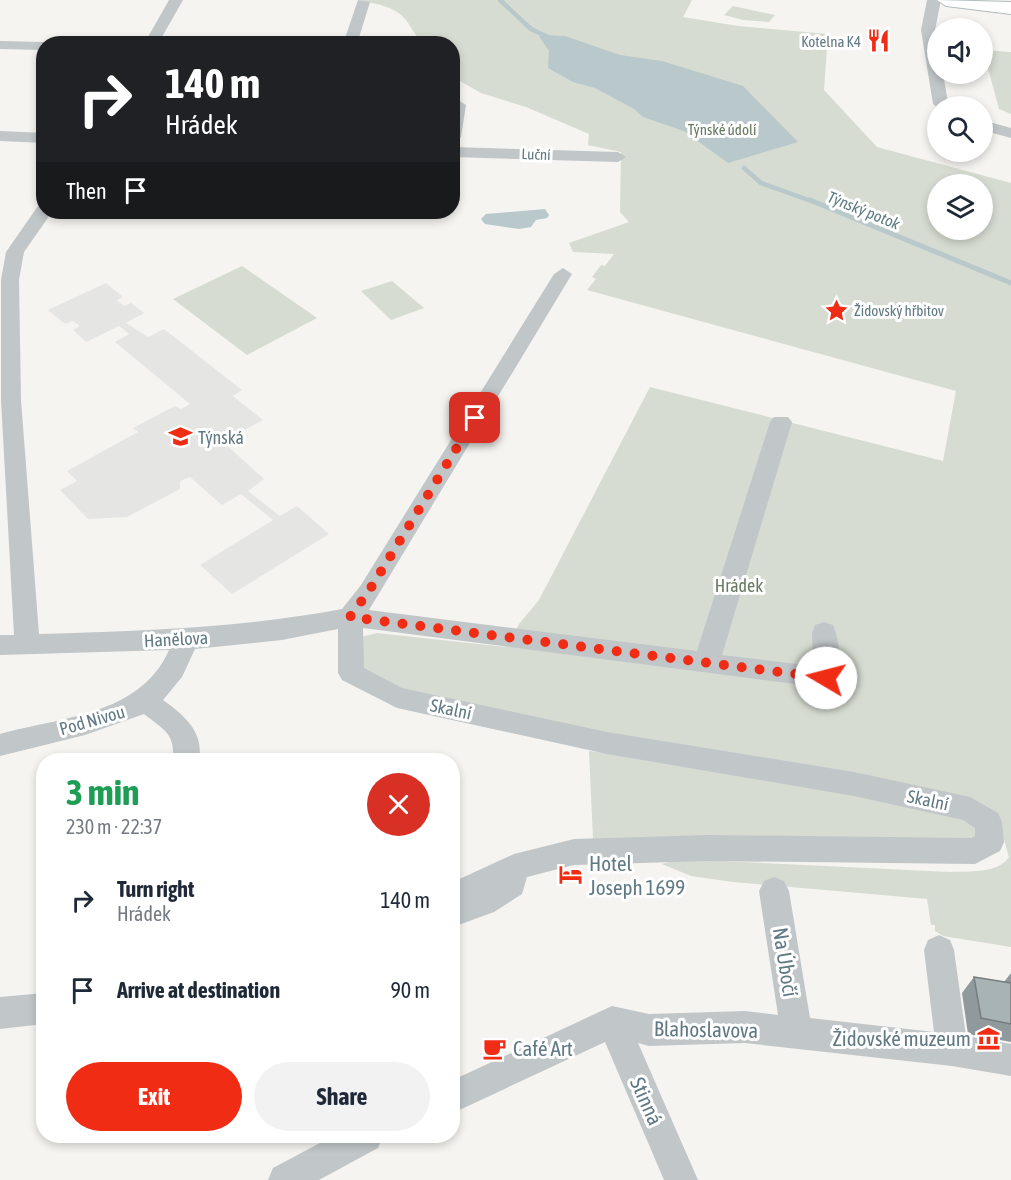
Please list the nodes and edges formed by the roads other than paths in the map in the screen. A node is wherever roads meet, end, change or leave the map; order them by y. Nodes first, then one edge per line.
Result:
1 (176, 0) edge
2 (934, 0) edge
3 (946, 0) edge
4 (363, 2) dead end
5 (1011, 8) edge
6 (156, 36) edge
7 (352, 36) edge
8 (0, 45) edge
9 (36, 46) edge
10 (940, 96) edge
11 (993, 128) edge
12 (1011, 133) edge
13 (0, 136) edge
14 (36, 138) edge
15 (460, 152) edge
16 (618, 157) dead end
17 (36, 219) edge
18 (8, 253) edge
19 (563, 274) dead end
20 (5, 401) edge
21 (781, 422) dead end
22 (350, 617) junction
23 (824, 632) dead end
24 (186, 640) junction
25 (27, 643) junction
26 (0, 645) edge
27 (707, 661) junction
28 (146, 701) junction
29 (0, 745) edge
30 (187, 753) edge
31 (514, 867) junction
32 (774, 891) dead end
33 (460, 893) edge
34 (460, 911) edge
35 (939, 950) dead end
36 (36, 1009) edge
37 (0, 1013) edge
38 (612, 1022) junction
39 (797, 1034) junction
40 (952, 1050) junction
41 (1011, 1060) edge
42 (460, 1094) edge
43 (349, 1143) edge
44 (285, 1180) edge
45 (681, 1180) edge

1 - 6 street
2 - 10 street
3 - 5 street
4 - 7 street
8 - 9 street
11 - 12 street
13 - 14 street
15 - 16 street, Luční
17 - 18 street
18 - 20 street
19 - 22 street
20 - 25 street
21 - 27 street
22 - 24 street, Hanělova
22 - 27 street, Hanělova
22 - 31 street, Skalní
23 - 27 street, Hanělova
24 - 25 street, Hanělova
24 - 28 street, Pod Nivou
25 - 26 street, Hanělova
28 - 29 street, Pod Nivou
28 - 30 street
31 - 33 street
31 - 34 street
32 - 39 street, Na Úbočí
35 - 40 street
36 - 37 street
38 - 39 street, Blahoslavova
38 - 42 street
38 - 45 street, Stinná
39 - 40 street, Blahoslavova
40 - 41 street, Blahoslavova
43 - 44 street

